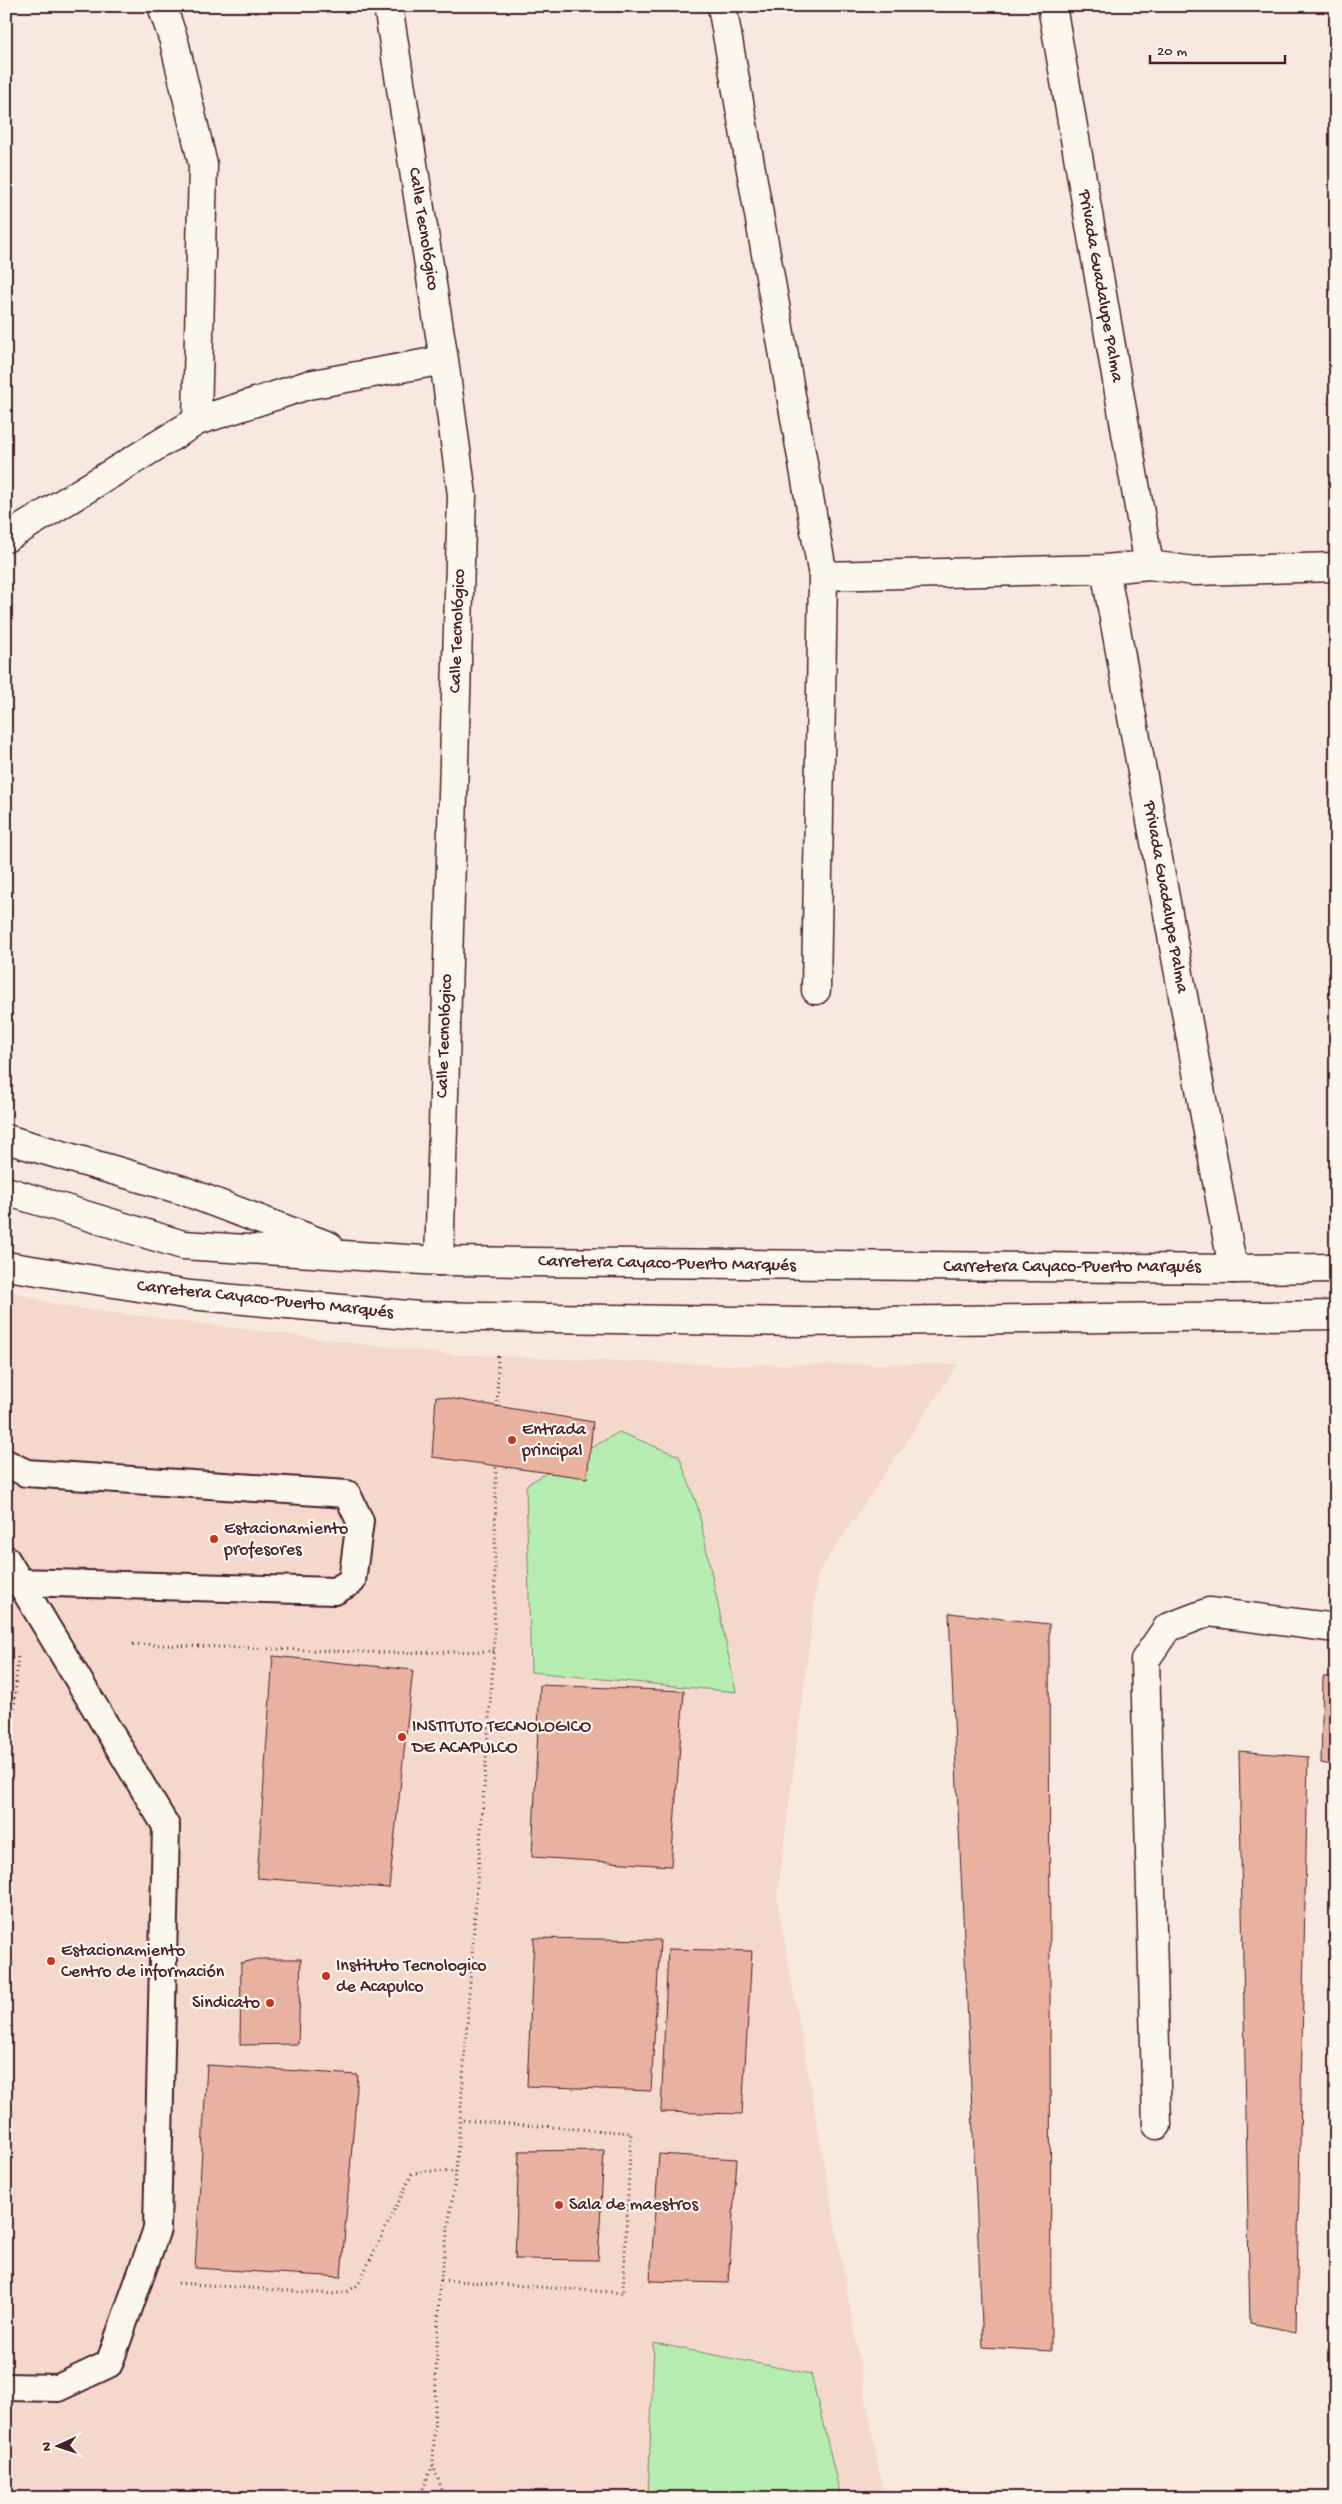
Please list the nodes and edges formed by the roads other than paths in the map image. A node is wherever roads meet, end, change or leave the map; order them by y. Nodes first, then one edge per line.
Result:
1 (162, 6) edge
2 (388, 6) edge
3 (722, 6) edge
4 (1052, 6) edge
5 (444, 360) junction
6 (197, 421) junction
7 (6, 538) edge
8 (1149, 565) junction
9 (1336, 567) edge
10 (1105, 569) junction
11 (823, 576) junction
12 (816, 990) dead end
13 (6, 1139) edge
14 (6, 1191) edge
15 (354, 1256) junction
16 (438, 1261) junction
17 (6, 1266) edge
18 (1336, 1268) edge
19 (1233, 1269) junction
20 (1336, 1315) edge
21 (6, 1463) edge
22 (6, 1559) edge
23 (18, 1582) junction
24 (1336, 1628) edge
25 (1157, 2124) dead end
26 (6, 2387) edge

1 - 6 street
2 - 5 street, Calle Tecnológico
3 - 11 street
4 - 8 street, Privada Guadalupe Palma
5 - 6 street
5 - 16 street, Calle Tecnológico
6 - 7 street
8 - 9 street
8 - 10 street
10 - 11 street
10 - 19 street, Privada Guadalupe Palma
11 - 12 street
13 - 15 street
14 - 15 street, Carretera Cayaco-Puerto Marqués
15 - 16 street, Carretera Cayaco-Puerto Marqués
16 - 19 street, Carretera Cayaco-Puerto Marqués
17 - 20 street, Carretera Cayaco-Puerto Marqués
18 - 19 street, Carretera Cayaco-Puerto Marqués
21 - 23 lane
22 - 23 lane
23 - 26 lane
24 - 25 street

